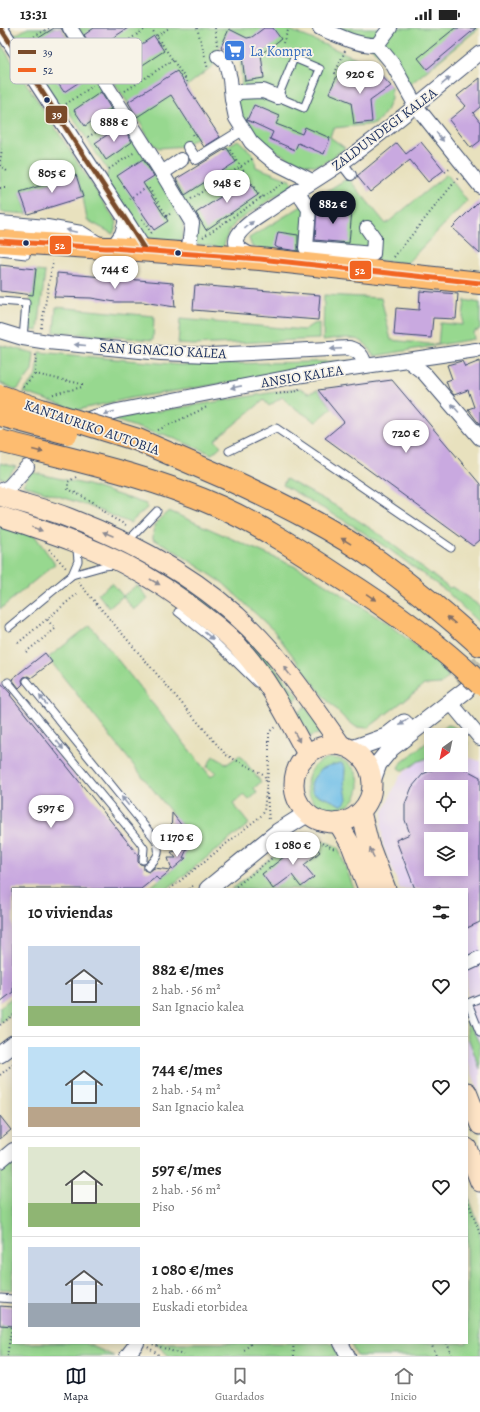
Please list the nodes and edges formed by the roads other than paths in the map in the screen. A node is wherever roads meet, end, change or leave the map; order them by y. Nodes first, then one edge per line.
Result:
1 (70, 28) edge
2 (320, 28) edge
3 (390, 28) edge
4 (1, 29) edge
5 (76, 38) edge
6 (10, 43) edge
7 (377, 45) junction
8 (480, 53) edge
9 (218, 56) road end
10 (37, 84) edge
11 (106, 84) edge
12 (278, 97) junction
13 (232, 99) junction
14 (416, 106) junction
15 (243, 130) junction
16 (187, 153) joint
17 (341, 162) junction
18 (162, 173) junction
19 (351, 175) dead end
20 (312, 181) junction
21 (480, 186) edge
22 (297, 190) junction
23 (126, 220) junction
24 (0, 223) edge
25 (367, 228) dead end
26 (0, 241) edge
27 (148, 242) junction
28 (27, 243) junction
29 (109, 248) junction
30 (189, 250) junction
31 (0, 252) edge
32 (260, 259) junction
33 (480, 283) edge
34 (0, 301) edge
35 (0, 331) edge
36 (30, 340) junction
37 (476, 350) dead end
38 (442, 355) junction
39 (407, 360) junction
40 (365, 366) junction
41 (429, 379) junction
42 (0, 396) edge
43 (0, 414) edge
44 (92, 418) dead end
45 (480, 438) edge
46 (0, 441) edge
47 (228, 451) dead end
48 (0, 456) edge
49 (27, 467) dead end
50 (228, 479) junction
51 (0, 491) edge
52 (0, 496) edge
53 (157, 511) dead end
54 (0, 516) edge
55 (71, 541) junction
56 (127, 542) junction
57 (451, 548) dead end
58 (124, 564) junction
59 (72, 575) junction
60 (338, 576) junction
61 (178, 612) dead end
62 (9, 627) dead end
63 (480, 645) edge
64 (27, 681) dead end
65 (8, 682) dead end
66 (468, 685) edge
67 (450, 702) junction
68 (281, 720) junction
69 (480, 738) edge
70 (346, 747) junction
71 (307, 754) junction
72 (372, 781) junction
73 (361, 812) junction
74 (308, 813) junction
75 (338, 823) junction
76 (143, 860) dead end
77 (148, 867) dead end
78 (209, 888) edge
79 (368, 888) edge
80 (386, 888) edge
81 (480, 958) edge
82 (468, 964) edge
83 (480, 998) edge
84 (480, 1033) edge
85 (12, 1045) edge
86 (0, 1054) edge
87 (468, 1095) edge
88 (480, 1125) edge
89 (12, 1151) edge
90 (468, 1151) edge
91 (0, 1160) edge
92 (480, 1182) edge
93 (0, 1298) edge
94 (12, 1299) edge
95 (143, 1344) edge
96 (342, 1344) edge
97 (127, 1356) edge
98 (348, 1356) edge

1 - 5 street
2 - 7 street
3 - 7 street
4 - 6 street
7 - 14 street
14 -> 8 street, ZALDUNDEGI KALEA
9 - 13 street
10 - 23 street
11 - 18 street
12 - 12 lane
12 - 13 street
13 - 15 street
14 - 17 street, ZALDUNDEGI KALEA
14 -> 21 street
15 - 16 street
15 - 20 street
16 - 18 street
17 - 19 street
17 - 20 street, ZALDUNDEGI KALEA
18 - 30 street
20 - 22 street, ZALDUNDEGI KALEA
22 - 25 street
32 -> 22 street, ZALDUNDEGI KALEA
23 - 27 street
23 - 29 street
29 -> 24 street
26 - 28 main road
27 - 29 main road
27 - 30 main road
28 - 29 main road
28 - 31 lane
30 - 32 main road
32 - 33 main road
34 - 36 lane
35 - 36 street, SAN IGNACIO KALEA
40 -> 36 street, SAN IGNACIO KALEA
37 - 38 street, ANSIO KALEA
38 - 39 street, ANSIO KALEA
38 - 41 street
39 - 40 street, ANSIO KALEA
39 - 41 street
40 -> 44 street, ANSIO KALEA
45 -> 41 street
42 - 50 main road, KANTAURIKO AUTOBIA, bridge
43 - 50 main road, bridge
46 -> 60 main road, bridge
47 - 57 lane
48 - 60 main road, bridge
49 - 51 street
63 -> 50 main road
56 -> 52 main road
53 - 56 lane
54 -> 55 main road
55 - 58 main road
55 - 59 lane
70 -> 56 main road
58 - 59 lane
58 -> 68 main road
59 - 62 lane
60 -> 66 main road, bridge
61 -> 68 lane
77 -> 64 lane
65 -> 76 lane
66 - 67 street
66 -> 70 street
67 - 69 street
67 - 72 street
68 -> 71 main road
70 - 71 main road
70 - 72 main road
71 - 74 main road
72 - 73 main road
73 - 75 main road
80 -> 73 main road
74 - 75 main road
74 - 78 street
75 - 79 main road
81 - 82 street
83 - 84 lane
85 - 86 street
87 - 88 main road
89 - 91 street
90 - 92 main road
93 - 94 lane
95 - 97 street
96 - 98 street

